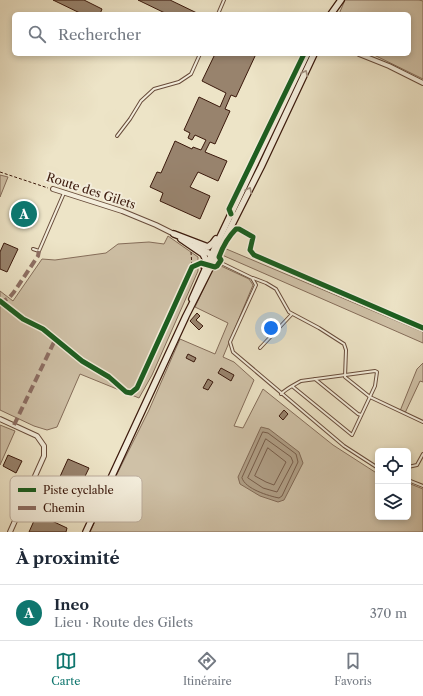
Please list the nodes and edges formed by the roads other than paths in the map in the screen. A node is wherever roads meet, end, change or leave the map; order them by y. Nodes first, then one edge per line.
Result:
1 (224, 0) edge
2 (336, 0) edge
3 (341, 0) edge
4 (219, 12) edge
5 (328, 12) edge
6 (332, 12) edge
7 (199, 56) edge
8 (306, 56) edge
9 (313, 56) edge
10 (364, 56) edge
11 (423, 83) edge
12 (117, 136) dead end
13 (53, 190) road end
14 (64, 193) junction
15 (229, 217) junction
16 (174, 234) junction
17 (33, 249) dead end
18 (213, 257) junction
19 (252, 278) junction
20 (199, 282) junction
21 (292, 314) junction
22 (186, 316) junction
23 (260, 348) dead end
24 (344, 375) junction
25 (315, 379) junction
26 (292, 386) junction
27 (281, 394) junction
28 (370, 397) junction
29 (361, 415) junction
30 (0, 419) edge
31 (423, 422) edge
32 (423, 454) edge
33 (375, 466) edge
34 (411, 466) edge
35 (35, 476) edge
36 (112, 476) edge
37 (411, 481) edge
38 (423, 486) edge
39 (14, 522) edge
40 (91, 522) edge
41 (10, 532) edge
42 (86, 532) edge

1 - 4 lane
2 - 5 main road
3 - 6 main road
7 - 12 lane
8 - 15 main road
18 -> 9 main road
10 - 11 street
13 - 14 street, Route des Gilets
14 - 16 street, Route des Gilets
14 - 17 lane
15 - 16 main road, Route des Gilets
15 - 18 main road
16 - 18 main road, Route des Gilets
16 - 20 main road, Route des Gilets
18 - 19 lane
18 - 20 main road
18 - 22 main road
19 - 21 lane
19 - 27 lane
20 - 22 main road
21 - 23 lane
21 - 24 lane
22 - 36 main road
24 - 25 lane
24 - 28 lane
24 - 28 lane
25 - 26 lane
25 - 29 lane
26 - 27 lane
26 - 29 lane
27 - 33 lane
28 - 29 lane
28 - 31 lane
30 - 35 street
32 - 34 lane
37 - 38 lane
39 - 41 street
40 - 42 main road

